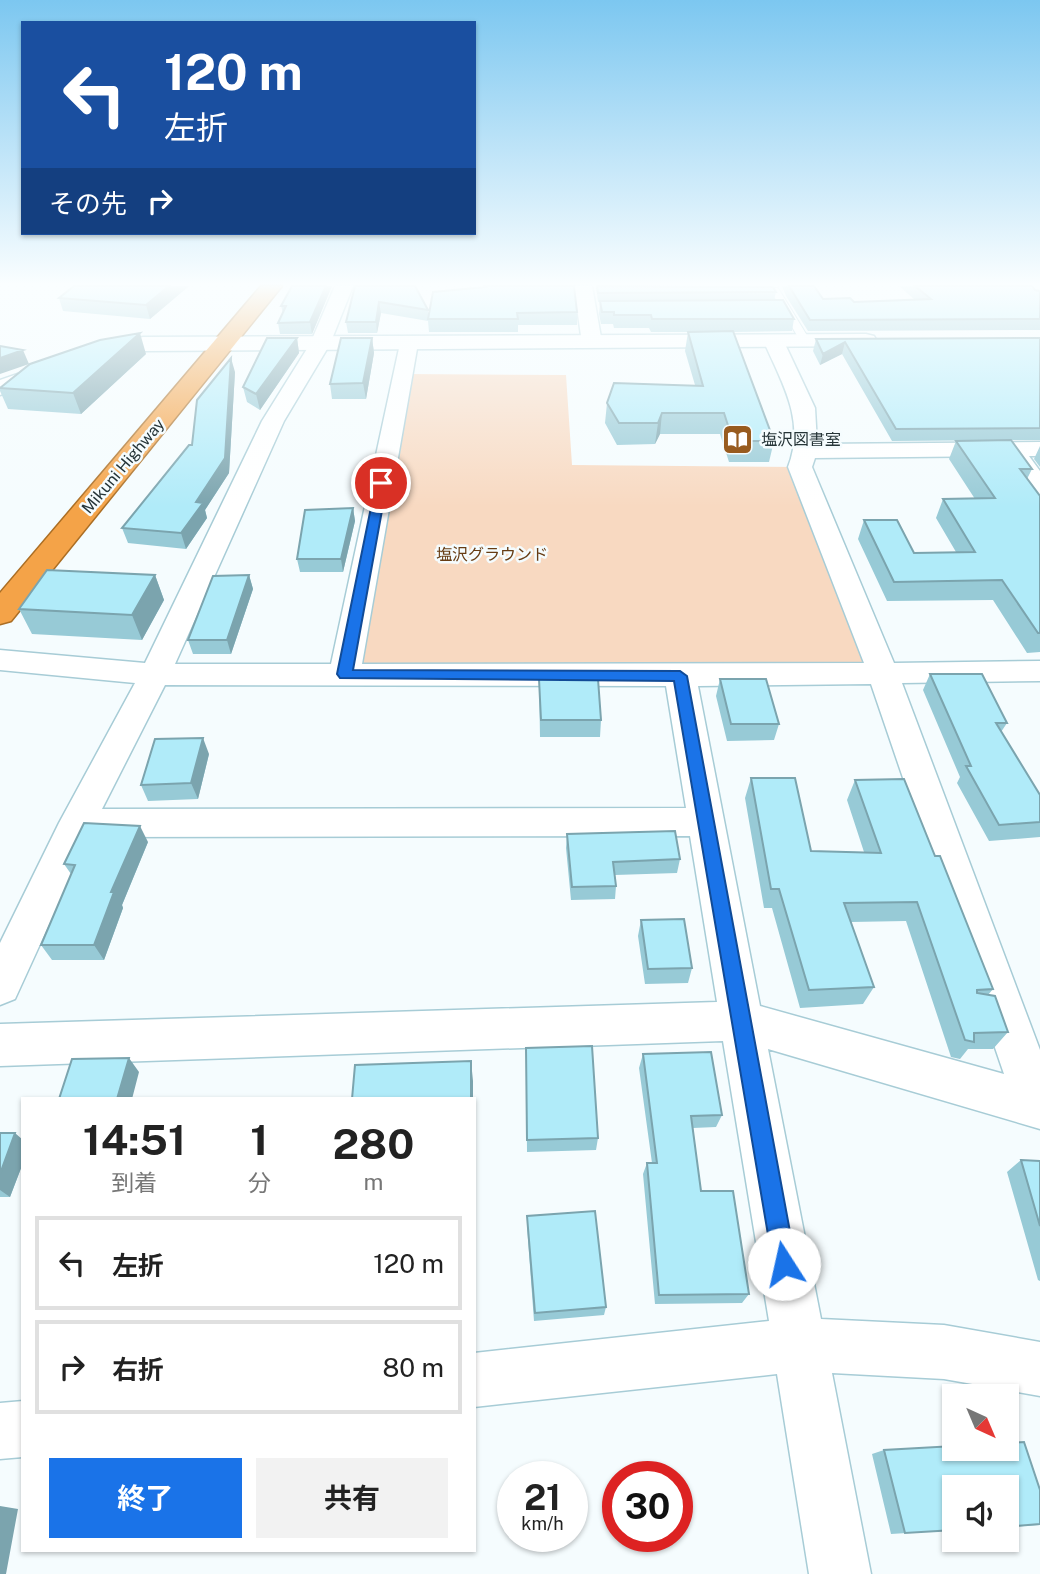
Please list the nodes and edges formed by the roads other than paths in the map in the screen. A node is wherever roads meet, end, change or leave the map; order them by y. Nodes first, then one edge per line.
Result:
1 (80, 359) edge
2 (211, 359) edge
3 (311, 359) edge
4 (405, 359) edge
5 (782, 359) edge
6 (3, 385) edge
7 (1011, 449) junction
8 (1040, 449) edge
9 (806, 451) junction
10 (1040, 488) edge
11 (0, 614) edge
12 (0, 660) edge
13 (1040, 671) edge
14 (883, 673) junction
15 (155, 674) junction
16 (345, 674) junction
17 (680, 676) junction
18 (77, 822) junction
19 (706, 822) junction
20 (0, 986) edge
21 (741, 1021) junction
22 (0, 1045) edge
23 (1039, 1106) edge
24 (799, 1345) junction
25 (1040, 1369) edge
26 (476, 1380) edge
27 (21, 1429) edge
28 (0, 1432) edge
29 (839, 1574) edge

1 - 6 street
2 - 11 highway, Mikuni Highway
3 - 15 street
4 - 16 street
5 - 9 street
7 - 8 street
7 - 9 street
7 - 10 street
9 - 14 street
12 - 15 street
13 - 14 street
14 - 17 street
14 - 23 street
15 - 16 street
15 - 18 street
16 - 17 street
17 - 19 street
18 - 19 street
18 - 20 street
19 - 21 street
21 - 22 street
21 - 23 street
21 - 24 street
24 - 25 street
24 - 26 street
24 - 29 street
27 - 28 street

